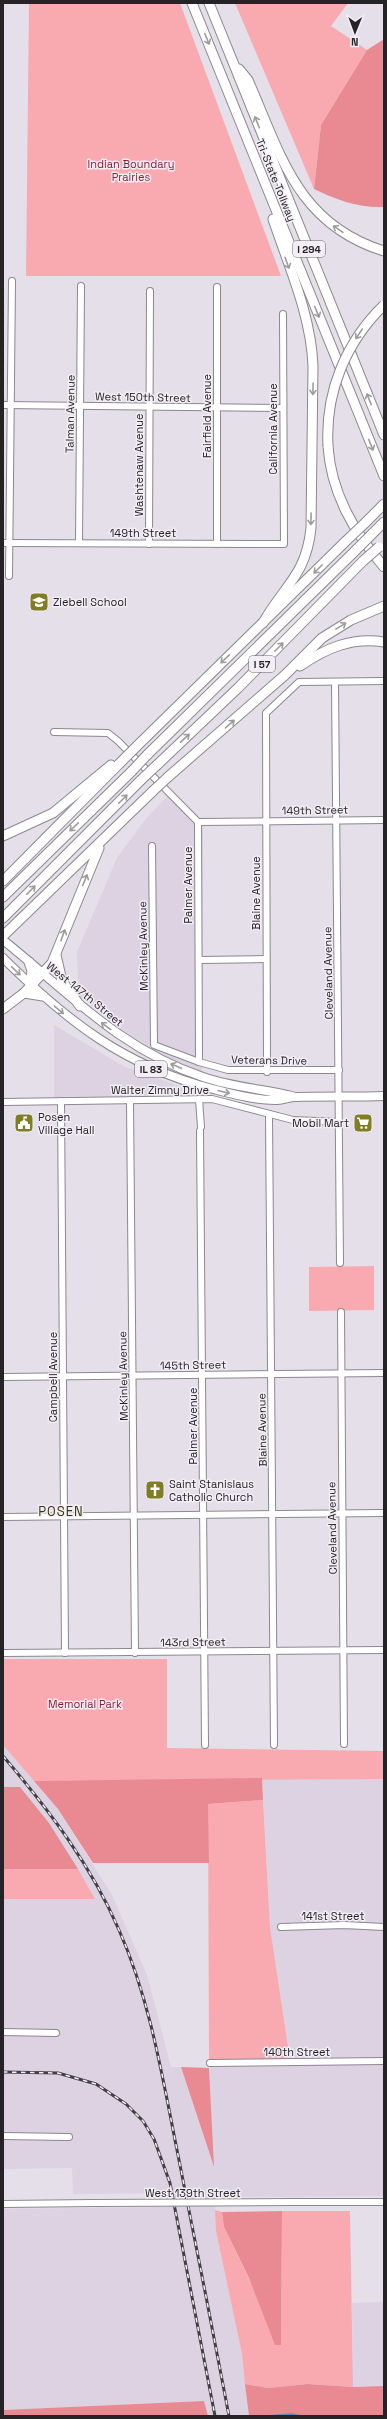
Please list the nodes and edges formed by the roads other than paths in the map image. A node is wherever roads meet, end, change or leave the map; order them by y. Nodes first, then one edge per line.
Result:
1 (192, 3) edge
2 (209, 3) edge
3 (234, 64) junction
4 (254, 159) junction
5 (384, 251) edge
6 (12, 281) dead end
7 (81, 286) dead end
8 (217, 287) dead end
9 (150, 291) dead end
10 (384, 304) edge
11 (283, 314) dead end
12 (3, 405) edge
13 (11, 405) junction
14 (80, 406) junction
15 (149, 407) junction
16 (217, 407) junction
17 (283, 408) junction
18 (384, 435) edge
19 (384, 476) edge
20 (383, 505) edge
21 (384, 522) edge
22 (6, 543) edge
23 (79, 543) junction
24 (149, 544) junction
25 (217, 544) junction
26 (284, 544) joint
27 (381, 544) edge
28 (384, 567) edge
29 (9, 576) dead end
30 (384, 606) edge
31 (263, 623) junction
32 (384, 642) edge
33 (313, 652) junction
34 (335, 682) junction
35 (384, 682) edge
36 (54, 732) dead end
37 (118, 762) junction
38 (336, 820) junction
39 (384, 820) edge
40 (266, 821) junction
41 (198, 822) junction
42 (3, 836) edge
43 (103, 841) junction
44 (152, 846) dead end
45 (3, 881) edge
46 (3, 897) edge
47 (3, 918) edge
48 (3, 936) edge
49 (3, 940) edge
50 (56, 955) junction
51 (3, 958) edge
52 (266, 959) junction
53 (199, 960) junction
54 (29, 962) junction
55 (42, 973) junction
56 (30, 985) junction
57 (24, 993) junction
58 (43, 996) junction
59 (80, 1006) junction
60 (3, 1009) edge
61 (154, 1045) joint
62 (199, 1062) junction
63 (339, 1070) junction
64 (268, 1072) junction
65 (384, 1096) edge
66 (295, 1097) junction
67 (339, 1097) junction
68 (199, 1099) junction
69 (130, 1100) junction
70 (61, 1101) junction
71 (3, 1102) edge
72 (269, 1115) junction
73 (339, 1122) junction
74 (340, 1263) dead end
75 (341, 1312) dead end
76 (384, 1373) edge
77 (272, 1374) junction
78 (341, 1374) junction
79 (202, 1375) junction
80 (63, 1376) junction
81 (133, 1376) junction
82 (3, 1378) edge
83 (384, 1513) edge
84 (273, 1514) junction
85 (341, 1514) junction
86 (203, 1515) junction
87 (64, 1516) junction
88 (135, 1516) junction
89 (3, 1517) edge
90 (343, 1650) junction
91 (384, 1650) edge
92 (204, 1651) junction
93 (273, 1652) junction
94 (65, 1653) junction
95 (135, 1653) junction
96 (3, 1654) edge
97 (344, 1744) dead end
98 (205, 1745) dead end
99 (274, 1745) dead end
100 (281, 1927) dead end
101 (384, 1927) edge
102 (3, 2032) edge
103 (56, 2033) dead end
104 (384, 2061) edge
105 (210, 2063) dead end
106 (3, 2136) edge
107 (69, 2137) dead end
108 (384, 2202) edge
109 (3, 2204) edge

1 -> 4 highway, Tri-State Tollway / I 294
2 - 3 highway, Tri-State Tollway / I 294
5 -> 3 highway
18 -> 3 highway, Tri-State Tollway / I 294
4 -> 19 highway, Tri-State Tollway / I 294
4 -> 31 highway
6 - 13 street
7 - 14 street, Talman Avenue
8 - 16 street, Fairfield Avenue
9 - 15 street, Washtenaw Avenue
10 -> 28 highway, bridge
11 - 17 street, California Avenue
12 - 13 street, West 150th Street
13 - 14 street, West 150th Street
13 - 22 street
14 - 15 street, West 150th Street
14 - 23 street, Talman Avenue
15 - 16 street, West 150th Street
15 - 24 street, Washtenaw Avenue
16 - 17 street, West 150th Street
16 - 25 street, Fairfield Avenue
17 - 26 street, California Avenue
20 -> 31 highway, bridge
21 -> 46 highway, I 57, bridge
22 - 23 street, 149th Street
22 - 29 street
23 - 24 street, 149th Street
24 - 25 street, 149th Street
25 - 26 street, 149th Street
47 -> 27 highway, I 57, bridge
33 -> 30 highway
31 -> 37 highway, bridge
32 - 33 highway
43 -> 33 highway, bridge
34 - 35 street
34 - 38 street, Cleveland Avenue
34 - 40 street, Blaine Avenue
36 - 41 street
37 - 42 highway
37 - 45 highway
38 - 39 street, 149th Street
38 - 40 street, 149th Street
38 - 63 street, Cleveland Avenue
40 - 41 street, 149th Street
40 - 52 street, Blaine Avenue
41 - 53 street, Palmer Avenue
43 - 48 highway
50 -> 43 highway
44 - 61 street, McKinley Avenue
49 - 54 main road, West 147th Street / IL 83
50 - 55 highway
50 - 59 highway
51 -> 56 main road, West 147th Street / IL 83
52 - 53 street
52 - 64 street, Blaine Avenue
53 - 62 street, Palmer Avenue
54 - 55 main road, West 147th Street / IL 83
54 - 56 highway
55 - 56 highway
55 - 59 main road, West 147th Street / IL 83
56 - 57 highway
56 - 58 main road, West 147th Street / IL 83
57 - 58 highway
57 - 60 highway
58 -> 66 main road, West 147th Street / IL 83
66 -> 59 main road, West 147th Street / IL 83
61 - 62 street, Veterans Drive
62 - 64 street, Veterans Drive
63 - 64 street, Veterans Drive
63 - 67 street, Cleveland Avenue
65 - 67 main road, West 147th Street / IL 83
66 - 67 main road, West 147th Street / IL 83
67 - 73 street, Cleveland Avenue
68 - 69 street, Walter Zimny Drive
68 - 72 street, Walter Zimny Drive
68 - 79 street, Palmer Avenue
69 - 70 street, Walter Zimny Drive
69 - 81 street, McKinley Avenue
70 - 71 street, Walter Zimny Drive
70 - 80 street, Campbell Avenue
72 - 73 street, Walter Zimny Drive
72 - 77 street, Blaine Avenue
73 - 74 street, Cleveland Avenue
75 - 78 street, Cleveland Avenue
76 - 78 street, 145th Street
77 - 78 street, 145th Street
77 - 79 street, 145th Street
77 - 84 street, Blaine Avenue
78 - 85 street, Cleveland Avenue
79 - 81 street, 145th Street
79 - 86 street, Palmer Avenue
80 - 81 street, 145th Street
80 - 82 street, 145th Street
80 - 87 street, Campbell Avenue
81 - 88 street, McKinley Avenue
83 - 85 street
84 - 85 street
84 - 86 street
84 - 93 street, Blaine Avenue
85 - 90 street, Cleveland Avenue
86 - 88 street
86 - 92 street, Palmer Avenue
87 - 88 street
87 - 89 street
87 - 94 street, Campbell Avenue
88 - 95 street, McKinley Avenue
90 - 91 street, 143rd Street
90 - 93 street, 143rd Street
90 - 97 street, Cleveland Avenue
92 - 93 street, 143rd Street
92 - 95 street, 143rd Street
92 - 98 street, Palmer Avenue
93 - 99 street, Blaine Avenue
94 - 95 street, 143rd Street
94 - 96 street, 143rd Street
100 - 101 street, 141st Street
102 - 103 street
104 - 105 street, 140th Street
106 - 107 street
108 - 109 street, West 139th Street, bridge

